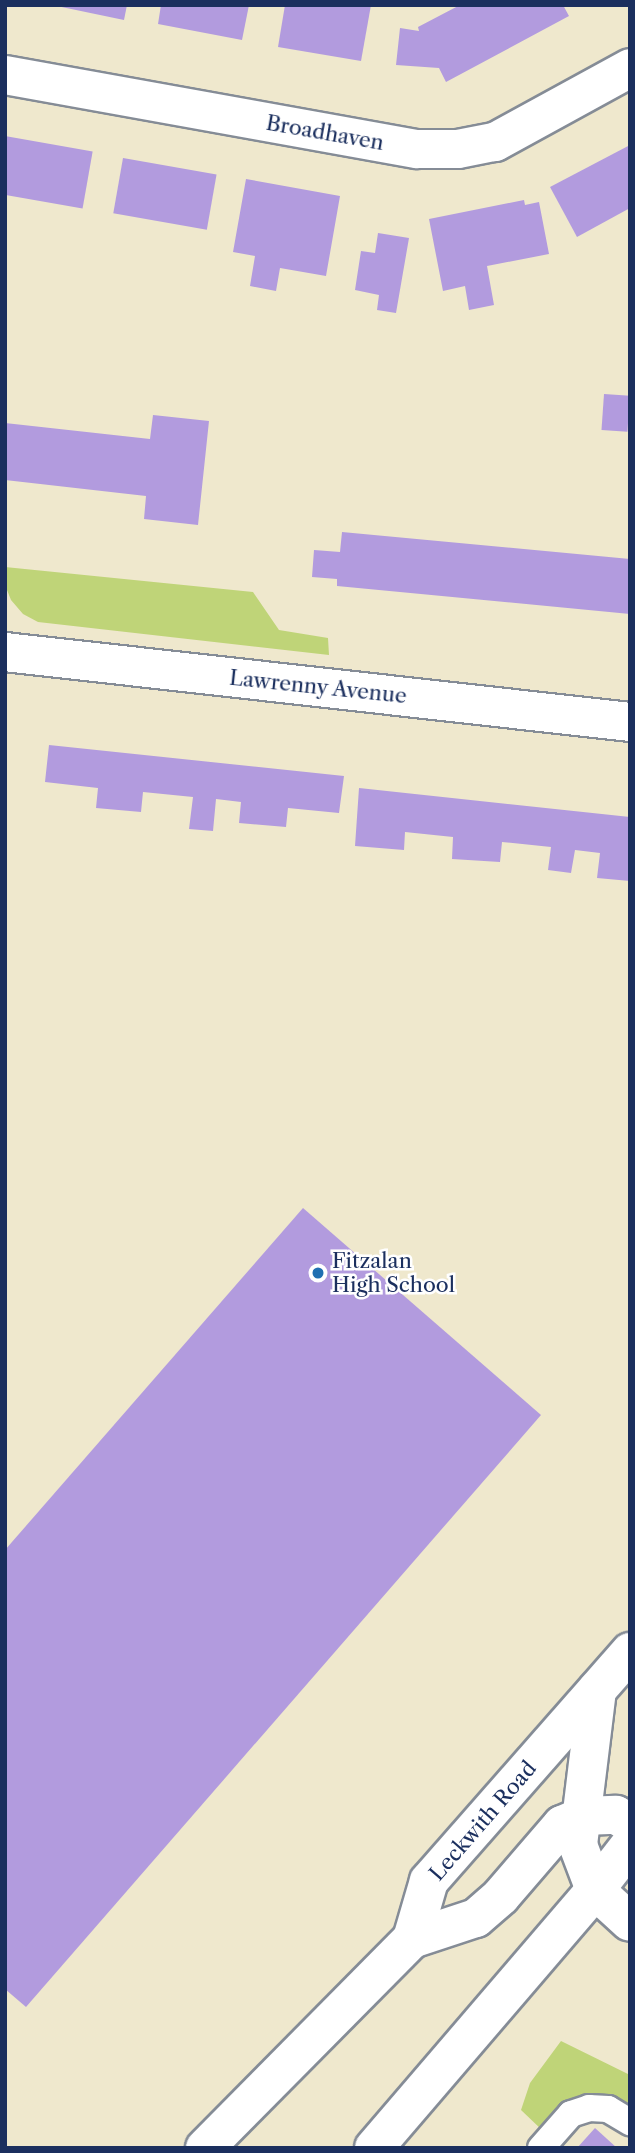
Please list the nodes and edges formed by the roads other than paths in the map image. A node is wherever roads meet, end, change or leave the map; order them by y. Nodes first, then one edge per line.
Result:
1 (630, 68) edge
2 (5, 75) edge
3 (5, 652) edge
4 (630, 723) edge
5 (630, 1652) edge
6 (597, 1690) junction
7 (583, 1816) junction
8 (630, 1822) edge
9 (630, 1845) edge
10 (595, 1890) junction
11 (630, 1922) edge
12 (412, 1939) junction
13 (630, 2122) edge
14 (205, 2148) edge
15 (374, 2148) edge
16 (541, 2148) edge

1 - 2 street, Broadhaven
3 - 4 street, Lawrenny Avenue
5 - 6 street, Leckwith Road
6 - 7 street
6 - 12 street, Leckwith Road
7 - 8 street
7 - 10 street
7 - 12 street
9 - 10 street
10 - 11 street
10 - 15 street
12 - 14 street, Leckwith Road
13 - 16 lane

